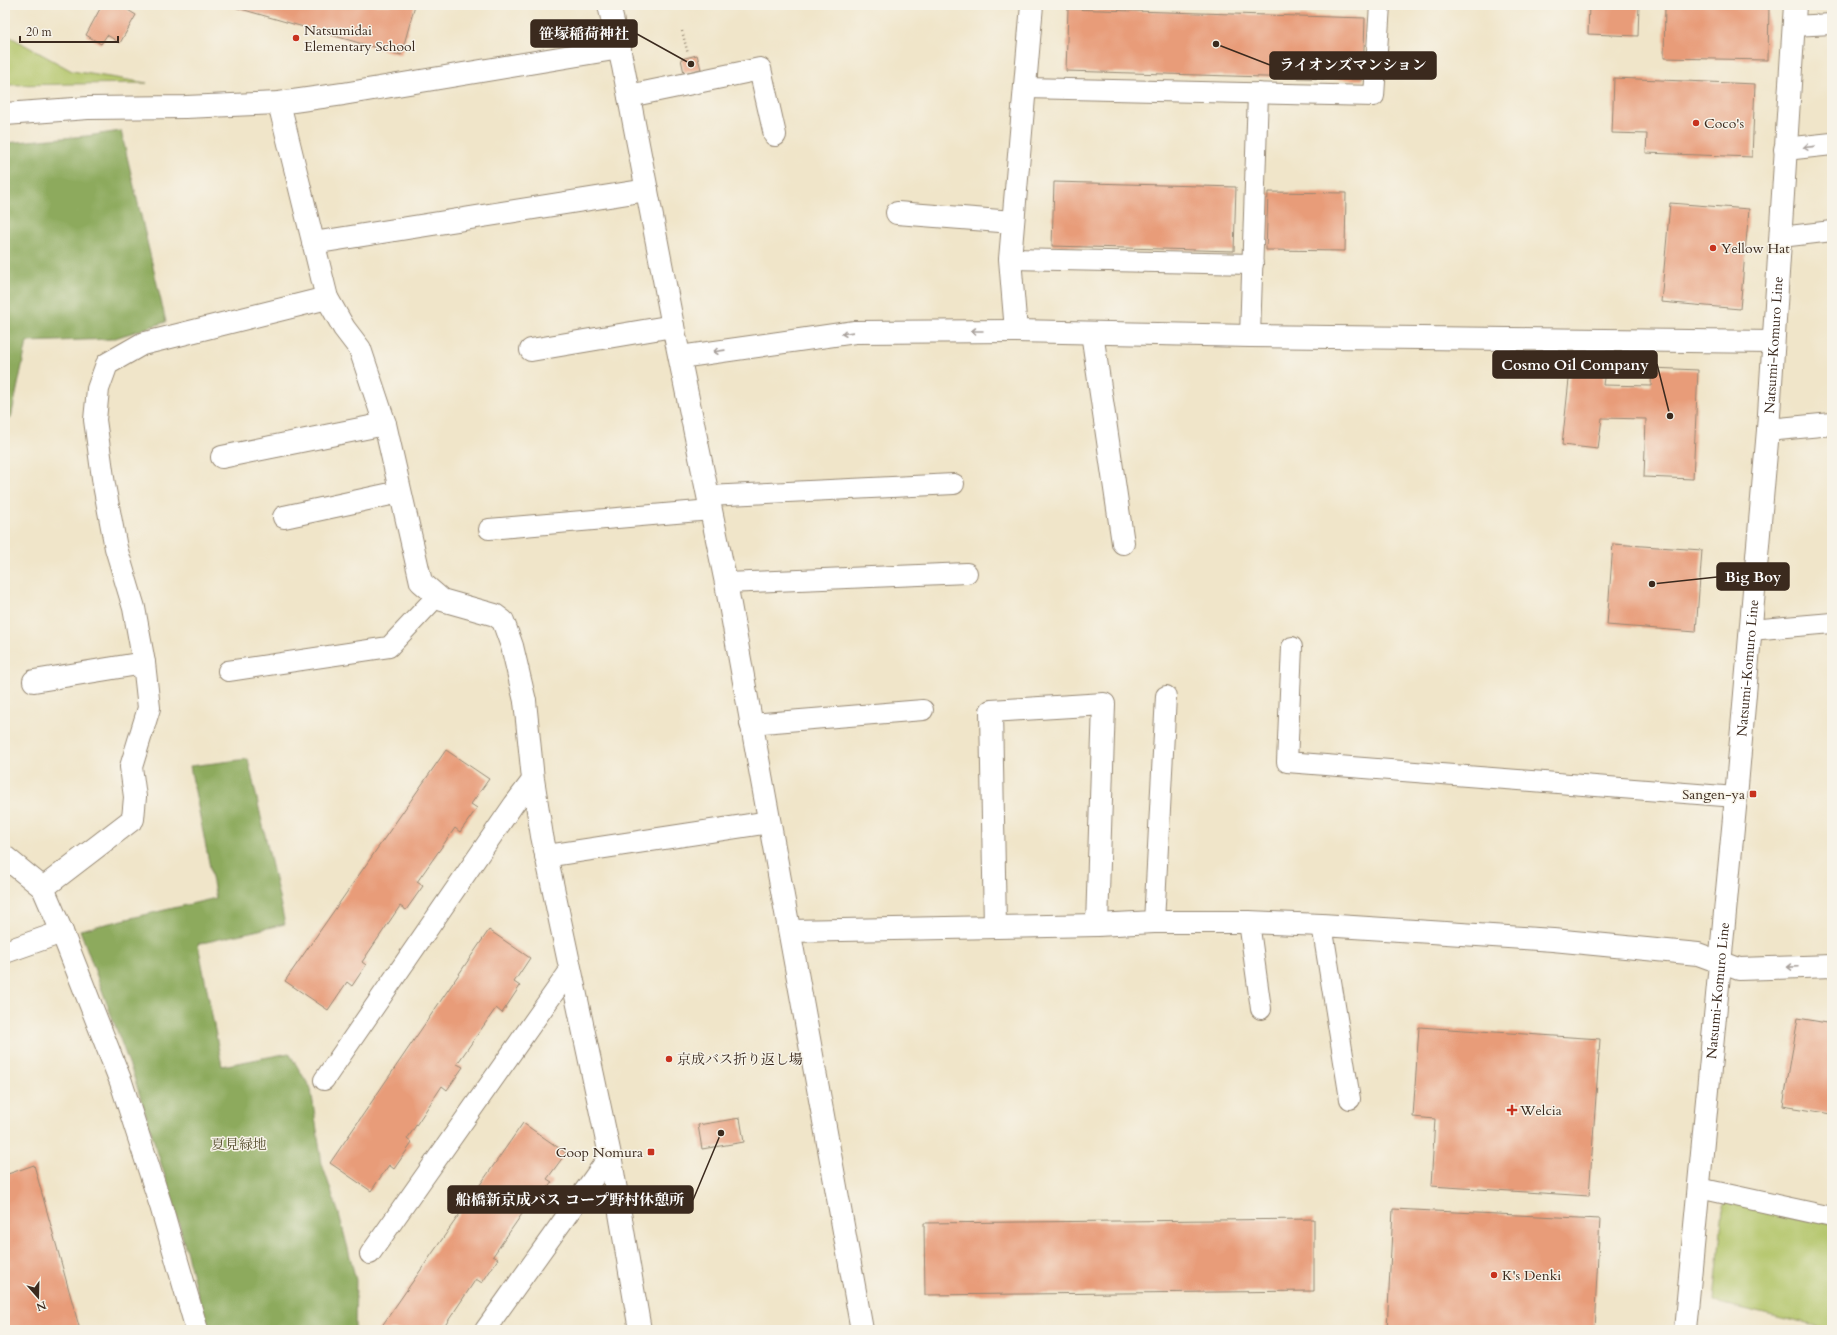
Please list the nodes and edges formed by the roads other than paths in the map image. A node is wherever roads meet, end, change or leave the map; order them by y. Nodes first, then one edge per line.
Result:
1 (609, 5) edge
2 (1032, 5) edge
3 (1380, 5) edge
4 (1795, 5) edge
5 (1832, 24) edge
6 (1793, 26) junction
7 (620, 48) junction
8 (1024, 88) junction
9 (1258, 93) junction
10 (629, 96) junction
11 (279, 103) junction
12 (5, 114) edge
13 (775, 135) dead end
14 (1832, 144) edge
15 (1785, 150) junction
16 (647, 190) junction
17 (897, 213) dead end
18 (1013, 222) junction
19 (1832, 231) edge
20 (1781, 237) junction
21 (313, 243) junction
22 (1010, 259) junction
23 (1253, 264) junction
24 (327, 298) junction
25 (673, 326) junction
26 (1016, 331) junction
27 (1092, 333) junction
28 (1250, 336) junction
29 (1773, 342) junction
30 (531, 350) dead end
31 (680, 357) junction
32 (385, 424) junction
33 (1832, 424) edge
34 (1768, 430) junction
35 (222, 457) dead end
36 (954, 484) dead end
37 (400, 492) junction
38 (709, 503) junction
39 (284, 517) dead end
40 (489, 530) dead end
41 (1123, 543) dead end
42 (967, 573) dead end
43 (726, 583) junction
44 (437, 596) junction
45 (1832, 623) edge
46 (1751, 630) junction
47 (1292, 646) dead end
48 (144, 663) junction
49 (228, 671) dead end
50 (34, 681) dead end
51 (1166, 696) dead end
52 (923, 710) dead end
53 (750, 724) junction
54 (533, 779) junction
55 (1736, 797) junction
56 (769, 822) junction
57 (546, 856) junction
58 (5, 857) edge
59 (43, 888) junction
60 (1154, 922) junction
61 (1249, 922) junction
62 (1097, 925) junction
63 (1322, 925) junction
64 (995, 927) junction
65 (790, 931) junction
66 (62, 932) junction
67 (5, 952) edge
68 (1720, 962) junction
69 (1832, 966) edge
70 (570, 970) junction
71 (1262, 1009) dead end
72 (324, 1080) dead end
73 (1350, 1099) dead end
74 (610, 1154) junction
75 (1699, 1188) junction
76 (1832, 1217) edge
77 (370, 1254) dead end
78 (197, 1330) edge
79 (485, 1330) edge
80 (640, 1330) edge
81 (862, 1330) edge
82 (1685, 1330) edge

1 - 7 street
2 - 8 street
3 - 9 lane
4 - 6 street, Natsumi-Komuro Line
5 - 6 lane
6 - 15 street, Natsumi-Komuro Line
7 - 10 street
7 - 11 street
8 - 9 lane
8 - 18 street
9 - 23 lane
10 - 13 street
10 - 16 street
11 - 12 street
11 - 21 street
14 -> 15 street
15 - 20 street, Natsumi-Komuro Line
16 - 21 street
16 - 25 street
17 - 18 street
18 - 22 street
19 - 20 lane
20 - 29 street, Natsumi-Komuro Line
21 - 24 street
22 - 23 lane
22 - 26 street
23 - 28 lane
24 - 32 street
24 - 48 street
25 - 30 street
25 - 31 street
26 - 27 street
26 -> 31 street
27 - 28 street
27 - 41 street
28 - 29 street
29 - 34 street, Natsumi-Komuro Line
31 - 38 street
32 - 35 street
32 - 37 street
33 - 34 street
34 - 46 street, Natsumi-Komuro Line
36 - 38 lane
37 - 39 street
37 - 44 street
38 - 40 lane
38 - 43 street
42 - 43 lane
43 - 53 street
44 - 49 lane
44 - 54 street
45 - 46 lane
46 - 55 street, Natsumi-Komuro Line
47 - 55 lane
48 - 50 street
48 - 59 street
51 - 60 lane
52 - 53 lane
53 - 56 street
54 - 57 street
54 - 72 lane
55 - 68 street, Natsumi-Komuro Line
56 - 57 street
56 - 65 street
57 - 70 street
58 - 59 street
59 - 66 street
60 - 61 street
60 - 62 street
61 - 63 street
61 - 71 lane
62 - 64 street
62 - 64 street
63 - 68 street
63 - 73 lane
64 - 65 street
65 - 81 street
66 - 67 street
66 - 78 street
69 -> 68 street
68 - 75 street, Natsumi-Komuro Line
70 - 74 street
70 - 77 lane
74 - 79 lane
74 - 80 street
75 - 76 lane
75 - 82 street, Natsumi-Komuro Line

